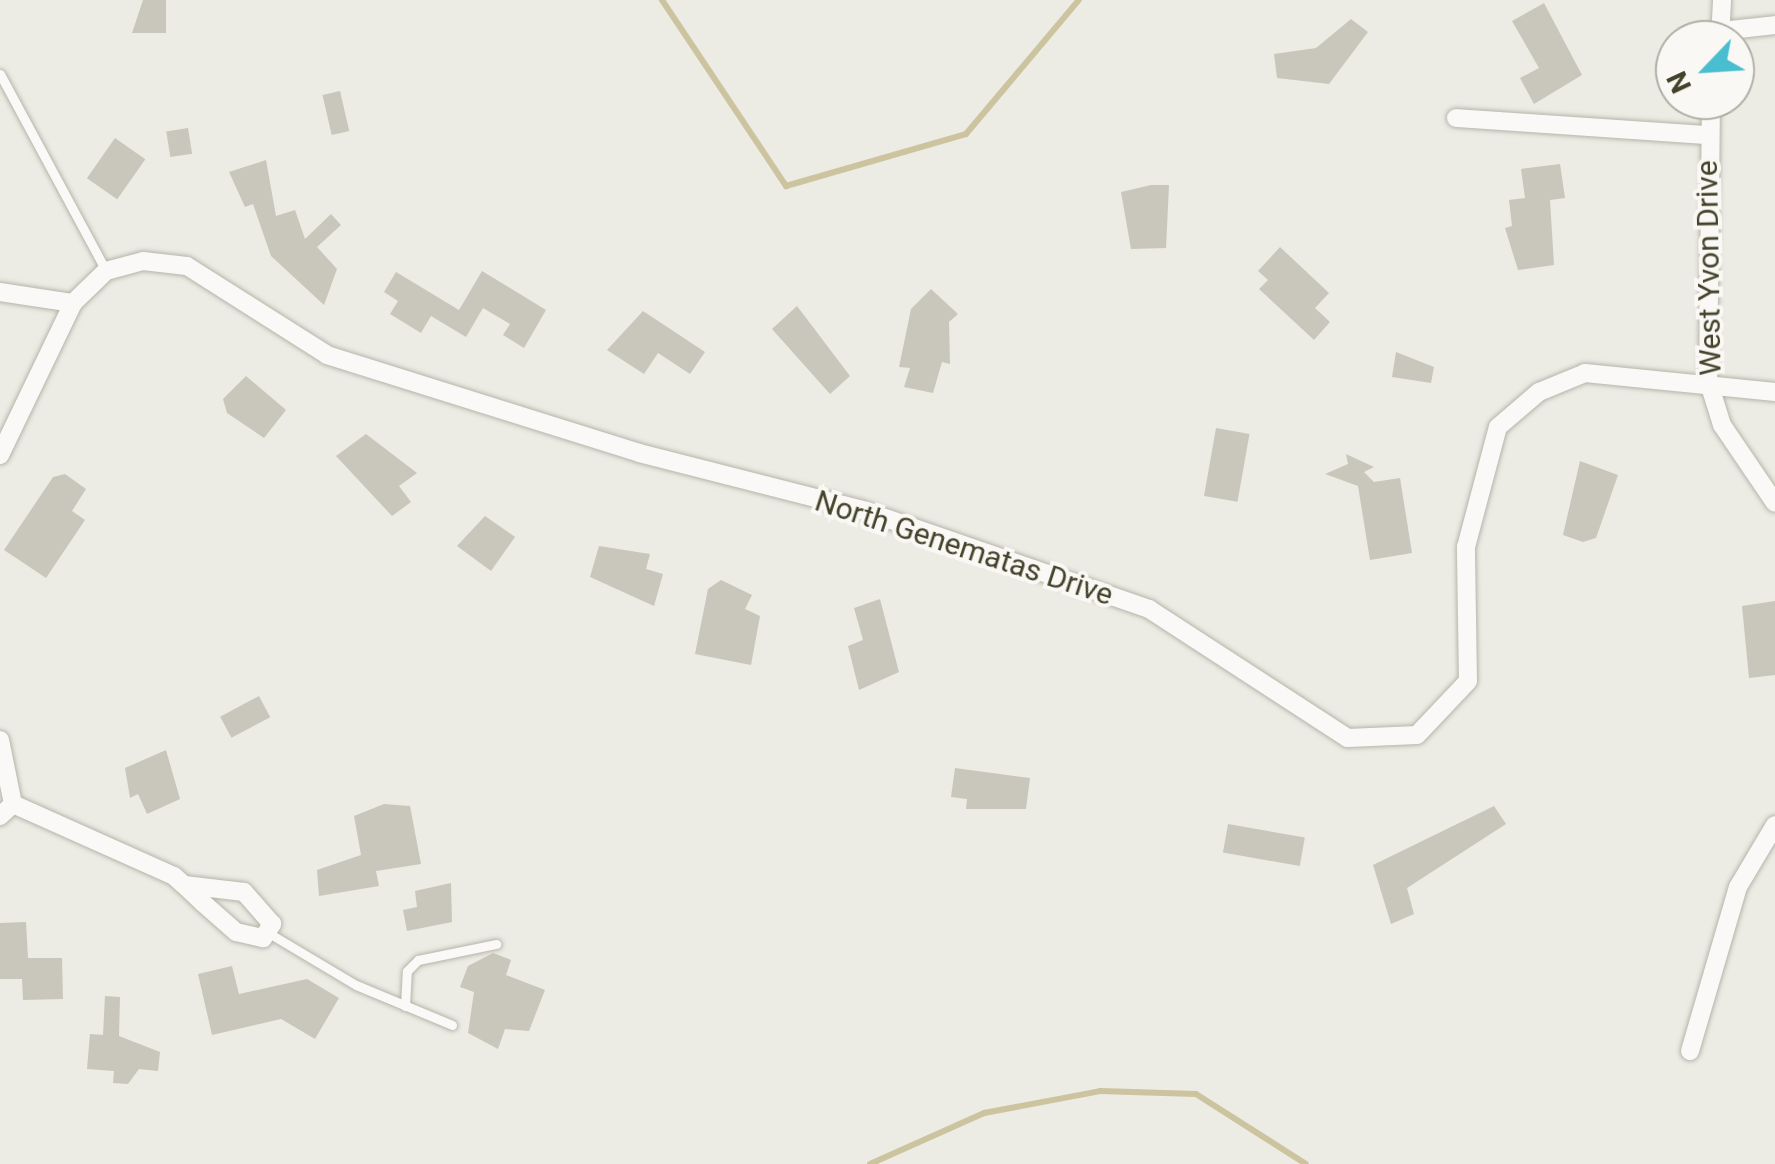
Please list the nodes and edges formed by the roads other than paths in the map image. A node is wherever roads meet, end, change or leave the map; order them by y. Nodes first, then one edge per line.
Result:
1 (0, 74) edge
2 (1456, 118) dead end
3 (1708, 120) edge
4 (1706, 135) junction
5 (106, 271) junction
6 (0, 292) edge
7 (72, 304) junction
8 (1708, 380) junction
9 (1775, 392) edge
10 (0, 455) edge
11 (1775, 502) edge
12 (0, 740) edge
13 (6, 811) edge
14 (1775, 825) edge
15 (184, 886) junction
16 (266, 932) junction
17 (496, 944) dead end
18 (405, 1006) junction
19 (452, 1025) dead end
20 (1690, 1050) dead end

1 - 5 lane
2 - 4 street
3 - 4 street, West Yvon Drive
4 - 8 street, West Yvon Drive
5 - 7 street
5 - 8 street, North Genematas Drive
6 - 7 street
7 - 10 street
8 - 9 street, North Genematas Drive
8 - 11 street, West Yvon Drive
12 - 13 street
13 - 15 street
14 - 20 street
15 - 16 street
15 - 16 street
16 - 18 lane
17 - 18 lane
18 - 19 lane

